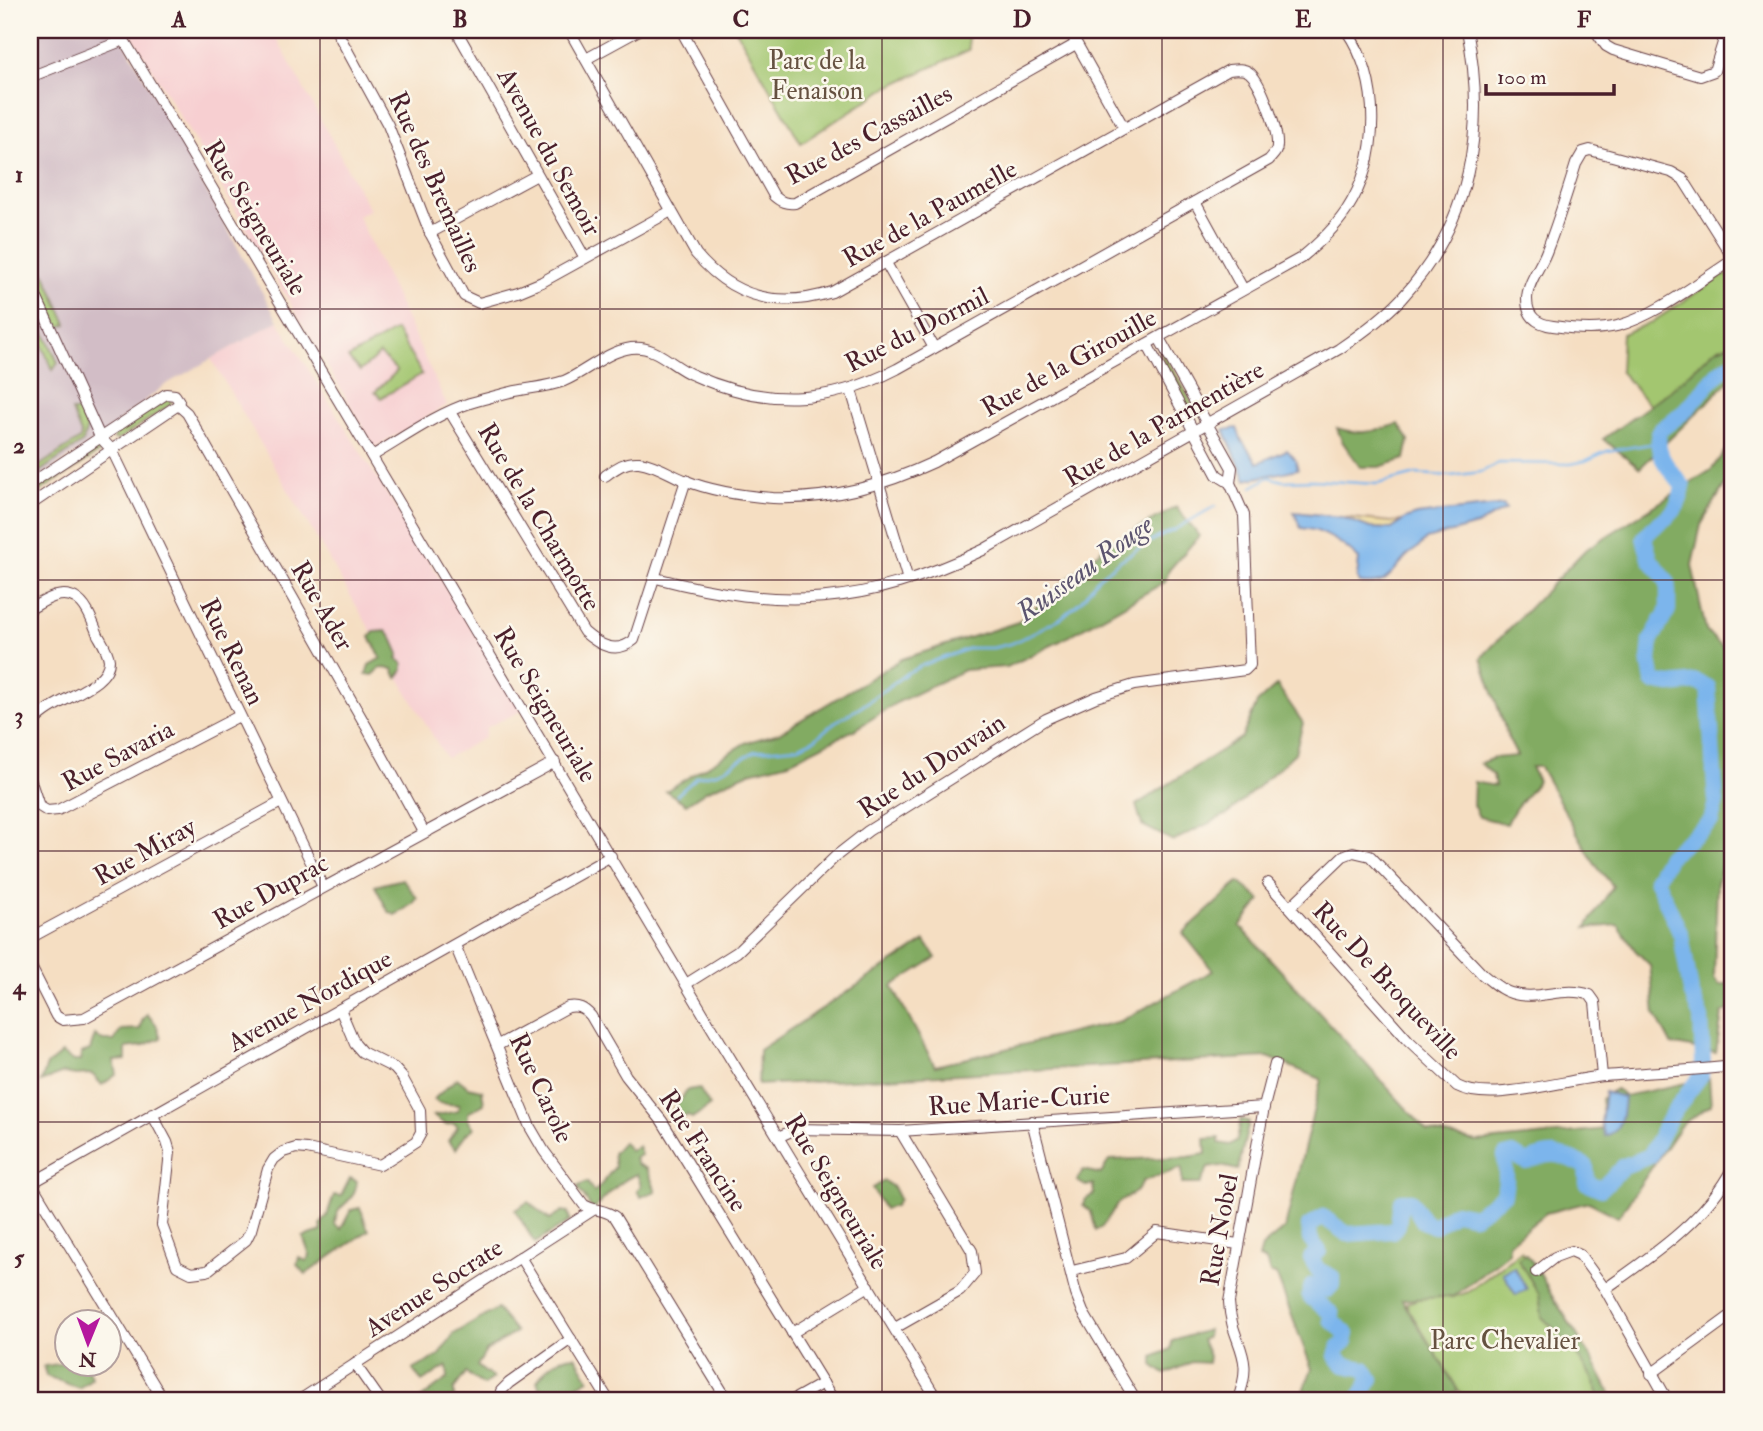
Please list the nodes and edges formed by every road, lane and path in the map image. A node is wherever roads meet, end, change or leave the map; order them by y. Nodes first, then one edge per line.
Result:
1 (337, 30) edge
2 (456, 30) edge
3 (569, 30) edge
4 (639, 30) edge
5 (681, 30) edge
6 (1069, 30) edge
7 (1346, 30) edge
8 (1468, 30) edge
9 (1595, 30) edge
10 (1727, 30) edge
11 (121, 35) edge
12 (1076, 44) junction
13 (586, 59) junction
14 (30, 77) edge
15 (1124, 128) junction
16 (537, 175) junction
17 (1195, 202) junction
18 (671, 211) junction
19 (430, 233) junction
20 (585, 258) junction
21 (1733, 259) edge
22 (886, 263) junction
23 (30, 283) edge
24 (1243, 289) junction
25 (1159, 338) junction
26 (1147, 344) junction
27 (934, 348) junction
28 (851, 390) junction
29 (178, 405) junction
30 (450, 412) junction
31 (1208, 423) junction
32 (1195, 431) junction
33 (100, 437) junction
34 (112, 450) junction
35 (372, 456) junction
36 (606, 476) dead end
37 (685, 480) junction
38 (1230, 483) junction
39 (30, 484) edge
40 (880, 484) junction
41 (30, 505) edge
42 (656, 578) junction
43 (908, 580) junction
44 (30, 609) edge
45 (239, 716) junction
46 (30, 728) edge
47 (555, 762) junction
48 (30, 779) edge
49 (281, 802) junction
50 (424, 832) junction
51 (611, 856) junction
52 (1268, 883) dead end
53 (323, 887) junction
54 (1290, 907) junction
55 (30, 939) edge
56 (455, 945) junction
57 (30, 965) edge
58 (686, 984) junction
59 (340, 1009) junction
60 (498, 1045) junction
61 (1275, 1064) dead end
62 (1733, 1066) edge
63 (1602, 1076) junction
64 (1264, 1107) junction
65 (152, 1114) junction
66 (1032, 1121) junction
67 (900, 1131) junction
68 (778, 1137) junction
69 (1733, 1167) edge
70 (30, 1183) edge
71 (593, 1210) junction
72 (1238, 1244) junction
73 (520, 1257) junction
74 (1072, 1271) junction
75 (1536, 1272) dead end
76 (869, 1286) junction
77 (1605, 1289) junction
78 (1733, 1314) edge
79 (895, 1328) junction
80 (792, 1333) junction
81 (571, 1339) junction
82 (355, 1364) junction
83 (1651, 1374) junction
84 (823, 1383) junction
85 (164, 1401) edge
86 (298, 1401) edge
87 (381, 1401) edge
88 (499, 1401) edge
89 (609, 1401) edge
90 (727, 1401) edge
91 (791, 1401) edge
92 (834, 1401) edge
93 (938, 1401) edge
94 (1136, 1401) edge
95 (1237, 1401) edge
96 (1668, 1401) edge

1 - 19 street, Rue des Bremailles
2 - 16 street, Avenue du Semoir
3 - 13 street, Rue de la Paumelle
4 - 13 street
5 - 12 street, Rue des Cassailles
6 - 12 street
7 - 24 street, Rue de la Girouille
8 - 31 street, Rue de la Parmentière
9 - 10 street
11 - 14 street
11 - 35 street, Rue Seigneuriale
12 - 15 street
13 - 18 street, Rue de la Paumelle
15 - 17 street, Rue de la Paumelle
15 - 22 street, Rue de la Paumelle
16 - 19 street
16 - 20 street, Avenue du Semoir
17 - 24 street
17 - 27 street, Rue du Dormil
18 - 20 street, Rue des Bremailles
18 - 22 street, Rue de la Paumelle
19 - 20 street, Rue des Bremailles
21 - 21 street
22 - 27 street
23 - 33 street, Rue Renan
24 - 25 street, Rue de la Girouille
25 - 26 street, Rue de la Girouille
25 - 31 street
26 - 32 street
26 - 40 street, Rue de la Girouille
27 - 28 street, Rue du Dormil
28 - 30 street, Rue du Dormil
28 - 40 street
29 - 33 street
29 - 34 street
29 - 50 street, Rue Ader
30 - 35 street, Rue du Dormil
30 - 42 street, Rue de la Charmotte
31 - 32 street, Rue de la Parmentière
31 - 38 street
32 - 38 street
32 - 43 street, Rue de la Parmentière
33 - 34 street, Rue Renan
33 - 39 street
34 - 41 street
34 - 45 street, Rue Renan
35 - 47 street, Rue Seigneuriale
36 - 37 street, Rue de la Girouille
37 - 40 street, Rue de la Girouille
37 - 42 street, Rue de la Charmotte
38 - 58 street, Rue du Douvain
40 - 43 street
42 - 43 street, Rue de la Parmentière
44 - 46 street
45 - 48 street, Rue Savaria
45 - 49 street, Rue Renan
47 - 50 street, Rue Duprac
47 - 51 street, Rue Seigneuriale
49 - 53 street, Rue Renan
49 - 55 street, Rue Miray
50 - 53 street, Rue Duprac
51 - 56 street, Avenue Nordique
51 - 58 street, Rue Seigneuriale
52 - 54 street, Rue De Broqueville
53 - 57 street, Rue Duprac
54 - 63 street, Rue De Broqueville
54 - 63 street
56 - 59 street, Avenue Nordique
56 - 60 street, Rue Carole
58 - 68 street, Rue Seigneuriale
59 - 65 street, Avenue Nordique
59 - 65 street
60 - 71 street, Rue Carole
60 - 80 street, Rue Francine
61 - 64 street, Rue Nobel
62 - 63 street, Rue De Broqueville
64 - 66 street, Rue Marie-Curie
64 - 72 street, Rue Nobel
65 - 70 street, Avenue Nordique
66 - 67 street, Rue Marie-Curie
66 - 74 street
67 - 68 street, Rue Marie-Curie
67 - 79 street
68 - 76 street, Rue Seigneuriale
69 - 77 street
70 - 85 street
71 - 73 street, Avenue Socrate
71 - 90 street, Rue Carole
72 - 74 street
72 - 95 street, Rue Nobel
73 - 81 street
73 - 82 street, Avenue Socrate
74 - 94 street
75 - 77 street
76 - 79 street, Rue Seigneuriale
76 - 80 street
77 - 83 street
78 - 83 street
79 - 93 street, Rue Seigneuriale
80 - 84 street, Rue Francine
81 - 88 street
81 - 89 street
82 - 86 street, Avenue Socrate
82 - 87 street
83 - 96 street
84 - 91 street
84 - 92 street, Rue Francine

